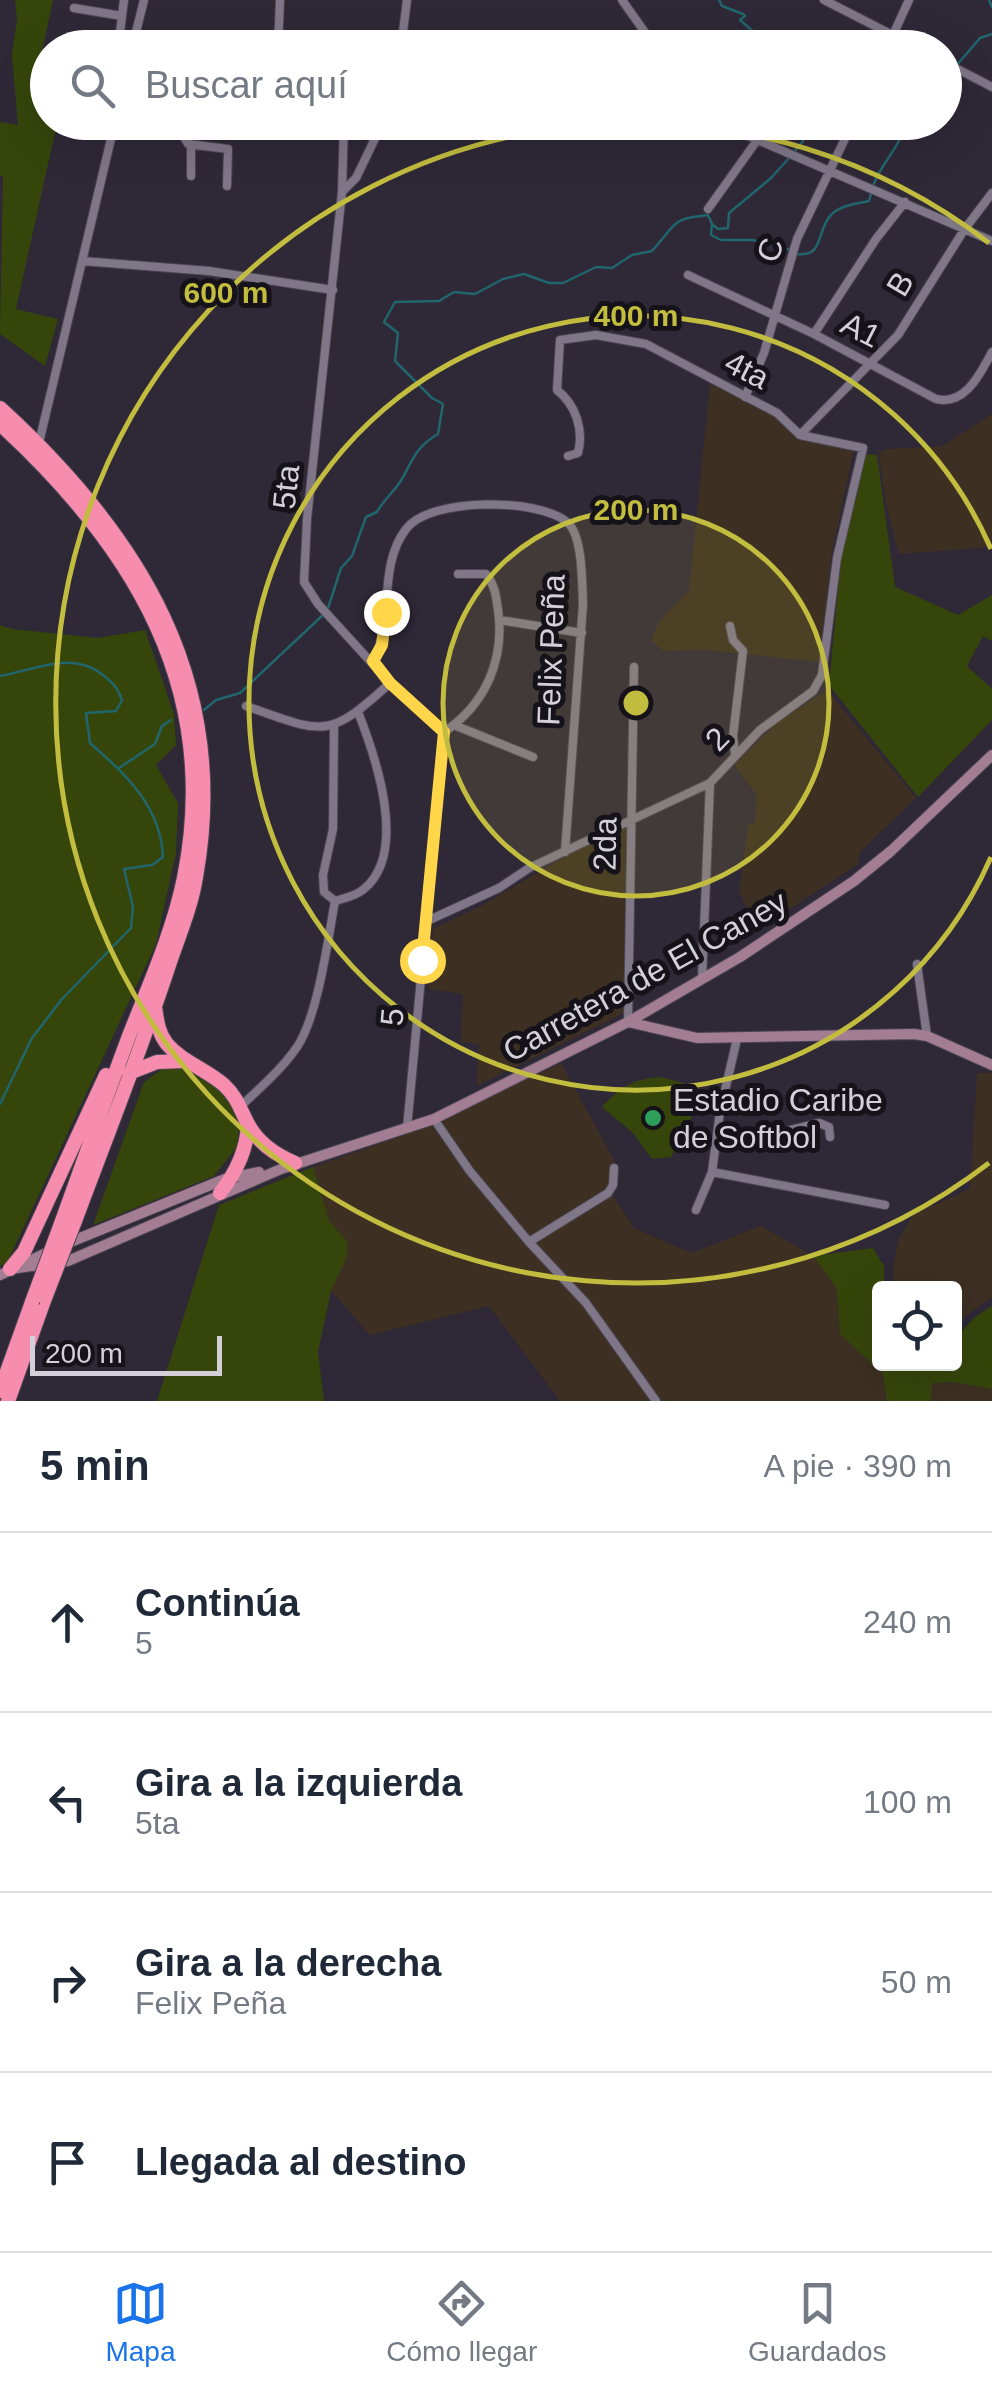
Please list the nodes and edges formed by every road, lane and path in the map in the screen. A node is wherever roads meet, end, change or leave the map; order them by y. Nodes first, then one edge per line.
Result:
1 (124, 0) edge
2 (144, 0) edge
3 (280, 0) edge
4 (407, 0) edge
5 (622, 0) edge
6 (824, 0) edge
7 (909, 0) edge
8 (74, 8) dead end
9 (122, 16) junction
10 (120, 30) edge
11 (136, 30) edge
12 (279, 30) edge
13 (403, 30) edge
14 (643, 30) edge
15 (885, 30) edge
16 (895, 30) edge
17 (962, 71) edge
18 (992, 86) edge
19 (111, 140) edge
20 (186, 140) edge
21 (343, 140) edge
22 (374, 140) edge
23 (757, 140) edge
24 (760, 140) edge
25 (846, 140) edge
26 (191, 144) junction
27 (832, 171) junction
28 (190, 176) dead end
29 (227, 186) dead end
30 (342, 192) junction
31 (992, 193) edge
32 (905, 202) junction
33 (708, 208) dead end
34 (964, 230) junction
35 (992, 242) edge
36 (82, 261) junction
37 (688, 275) dead end
38 (332, 290) junction
39 (776, 315) junction
40 (814, 334) junction
41 (992, 352) edge
42 (872, 364) junction
43 (988, 371) edge
44 (745, 396) junction
45 (0, 408) edge
46 (0, 424) edge
47 (800, 435) junction
48 (35, 448) junction
49 (863, 448) joint
50 (568, 456) dead end
51 (458, 574) dead end
52 (499, 620) junction
53 (730, 626) dead end
54 (582, 633) junction
55 (373, 661) junction
56 (634, 667) dead end
57 (390, 683) junction
58 (246, 706) dead end
59 (358, 712) junction
60 (454, 725) junction
61 (334, 726) junction
62 (444, 732) junction
63 (735, 754) junction
64 (533, 758) dead end
65 (987, 759) edge
66 (992, 774) edge
67 (710, 782) junction
68 (630, 820) junction
69 (564, 852) junction
70 (335, 901) junction
71 (427, 921) junction
72 (918, 964) dead end
73 (702, 979) junction
74 (155, 1006) junction
75 (628, 1022) junction
76 (927, 1036) junction
77 (737, 1039) junction
78 (128, 1040) junction
79 (190, 1062) junction
80 (146, 1064) junction
81 (992, 1065) edge
82 (131, 1072) junction
83 (125, 1088) junction
84 (107, 1098) junction
85 (242, 1105) junction
86 (434, 1119) junction
87 (248, 1124) junction
88 (407, 1128) junction
89 (830, 1137) dead end
90 (716, 1143) junction
91 (288, 1166) junction
92 (614, 1168) dead end
93 (712, 1172) junction
94 (226, 1183) junction
95 (885, 1204) dead end
96 (696, 1210) dead end
97 (68, 1221) junction
98 (530, 1242) junction
99 (5, 1272) edge
100 (39, 1300) junction
101 (0, 1391) edge
102 (8, 1401) edge
103 (656, 1401) edge

1 - 9 street
2 - 11 street
3 - 12 street
4 - 13 street
5 - 14 street
6 - 15 street
7 - 16 street
8 - 9 street
9 - 10 street
17 - 18 street
19 - 36 street
20 - 26 street
21 - 30 street, 5ta
22 - 30 street, 5ta
23 - 33 street
24 - 27 street
25 - 27 street, C
26 - 28 street
26 - 29 street
27 - 32 street
27 - 39 street, C
30 - 38 street, 5ta
31 - 34 street, B
32 - 34 street
32 - 40 street, B
34 - 35 street
34 - 42 street, B
36 - 38 street
36 - 48 street
37 - 39 street, A1
38 - 55 street, 5ta
39 - 40 street, A1
39 - 44 street, C
40 - 42 street, A1
41 - 43 street, A1
42 - 43 street, A1
42 - 47 street, B
44 - 47 street, 4ta
44 - 50 street, 4ta
45 - 48 highway
46 - 48 highway
47 - 49 street, 4ta
48 - 74 highway
48 - 78 highway
49 - 63 street, 2
51 - 52 street
52 - 54 street
52 - 60 street
53 - 63 street
54 - 55 street, Felix Peña
54 - 69 street, Felix Peña
55 - 57 street, 5ta
56 - 68 street, 2da
57 - 59 street
57 - 62 street, 5ta
58 - 61 street
59 - 61 street
59 - 70 street
60 - 62 street
60 - 64 street
61 - 70 street
62 - 71 street, 5
63 - 67 street, 2
65 - 66 main road
65 - 73 main road, Carretera de El Caney
67 - 68 street, 2
67 - 73 street
68 - 69 street, 2
68 - 75 street, 2da
69 - 71 street, 2
70 - 85 street
71 - 88 street, 5
72 - 76 street
73 - 75 main road, Carretera de El Caney
74 - 79 highway
74 - 82 highway
75 - 77 main road
75 - 86 main road, Carretera de El Caney
76 - 77 main road
76 - 81 main road
77 - 90 street
78 - 84 highway
78 - 99 highway
79 - 80 highway
79 - 85 highway
80 - 82 highway
80 - 83 highway
82 - 83 highway
82 - 84 highway
83 - 97 highway
84 - 97 highway
85 - 87 highway
86 - 88 main road, Carretera de El Caney
86 - 98 street
87 - 91 highway
87 - 94 highway
88 - 91 main road, Carretera de El Caney
89 - 90 street
90 - 93 street
91 - 94 main road, Carretera de El Caney
91 - 94 main road, Carretera de El Caney
92 - 98 street
93 - 95 street
93 - 96 street
94 - 99 main road, Carretera de El Caney
97 - 100 highway, bridge
98 - 103 street
100 - 101 highway
100 - 102 highway

